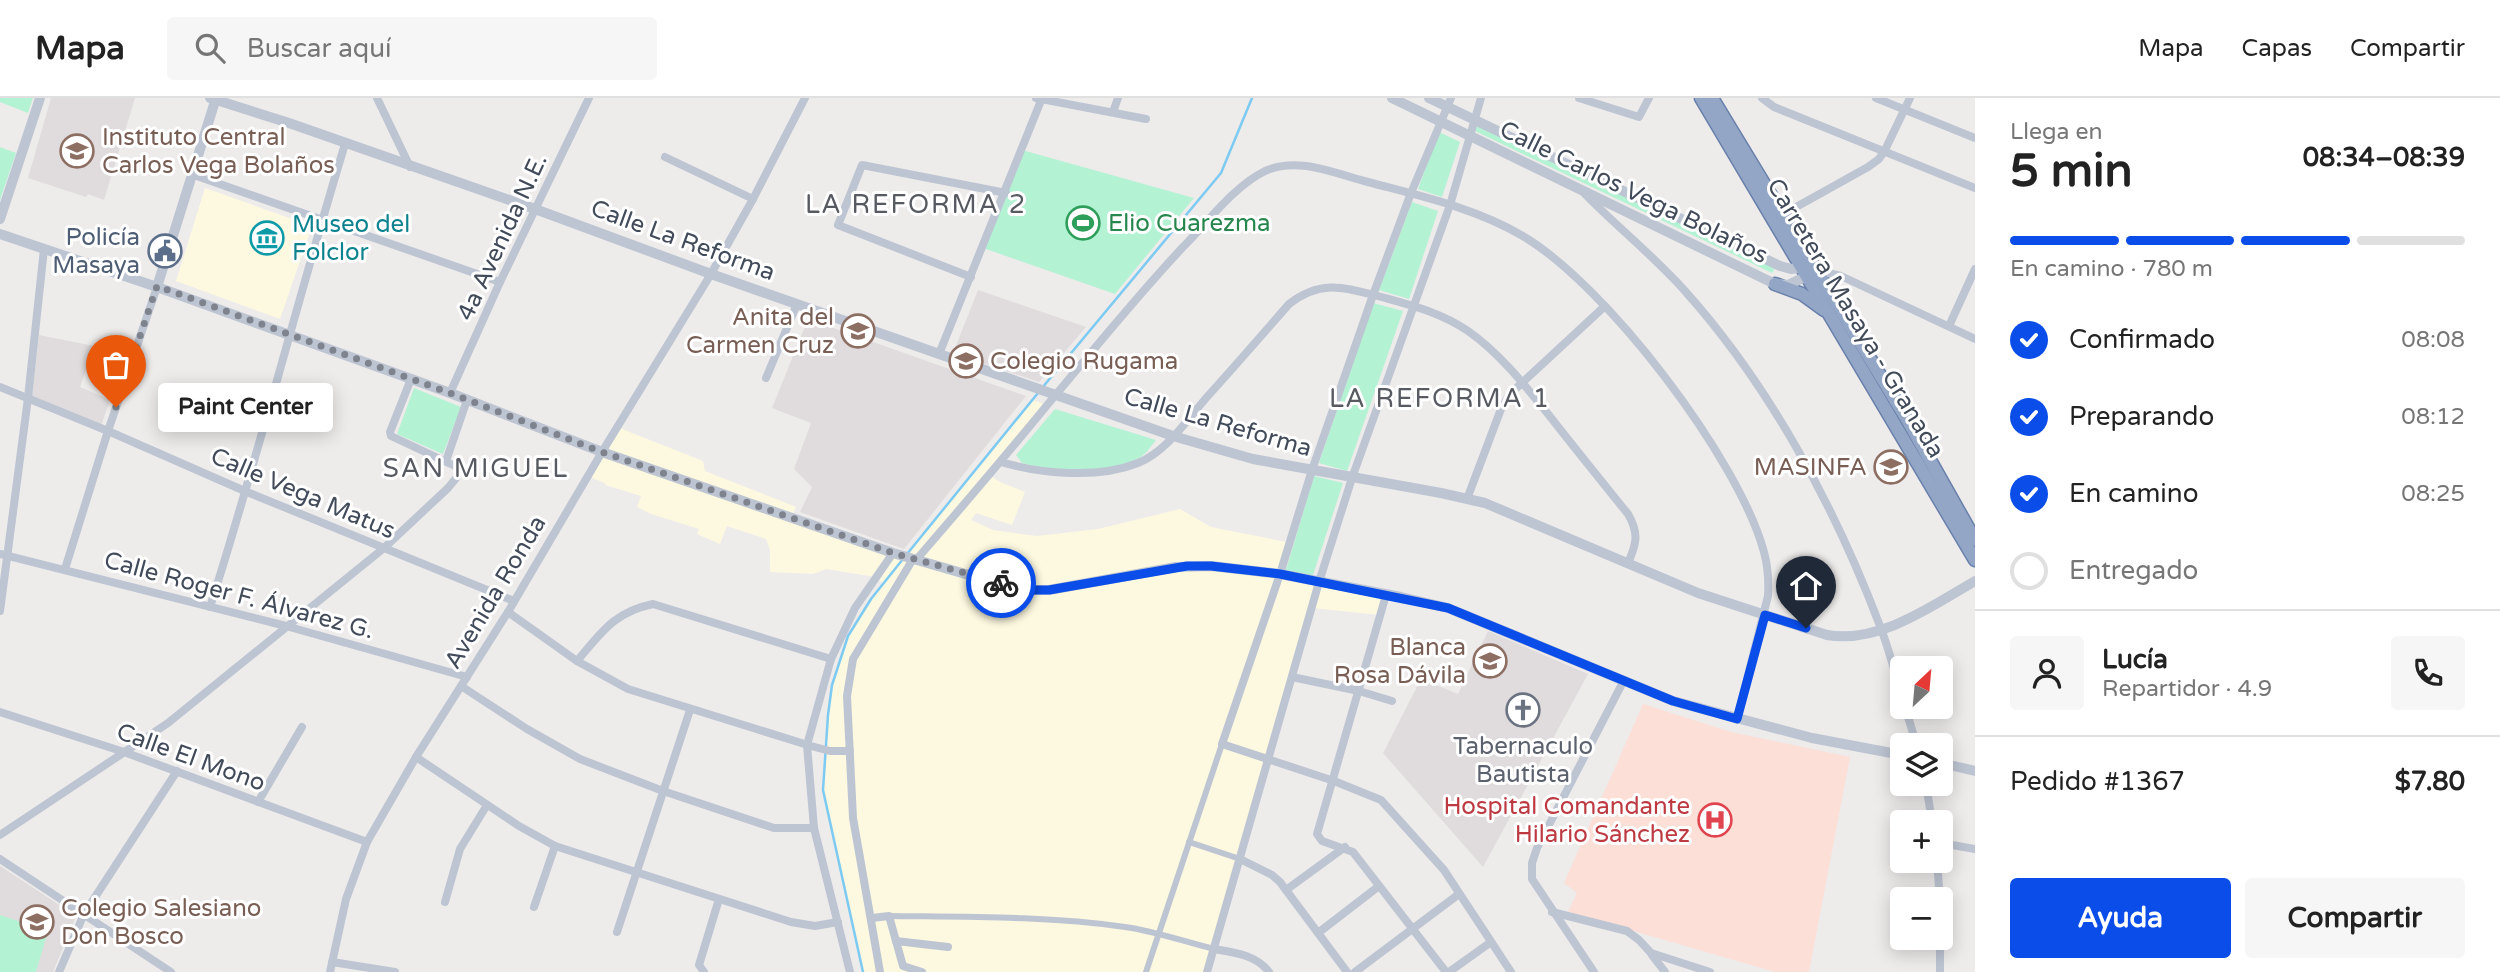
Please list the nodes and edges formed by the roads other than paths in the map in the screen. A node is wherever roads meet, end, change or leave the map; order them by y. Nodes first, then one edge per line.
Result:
1 (40, 98) edge
2 (377, 98) edge
3 (589, 98) edge
4 (804, 98) edge
5 (1036, 98) edge
6 (1042, 98) edge
7 (1118, 98) edge
8 (1392, 98) edge
9 (1429, 98) edge
10 (1482, 98) edge
11 (1579, 98) edge
12 (1649, 98) edge
13 (1701, 98) edge
14 (1712, 98) edge
15 (1762, 98) edge
16 (1876, 98) edge
17 (1910, 98) edge
18 (214, 99) edge
19 (1450, 103) edge
20 (1905, 109) junction
21 (1113, 112) junction
22 (1146, 119) dead end
23 (1475, 120) junction
24 (1442, 122) junction
25 (1470, 135) junction
26 (1975, 138) edge
27 (345, 144) junction
28 (1885, 150) junction
29 (665, 157) dead end
30 (410, 167) junction
31 (191, 174) junction
32 (1578, 187) junction
33 (1975, 188) edge
34 (1006, 193) junction
35 (1411, 193) junction
36 (752, 199) junction
37 (1450, 205) junction
38 (535, 209) junction
39 (1777, 217) junction
40 (0, 219) edge
41 (322, 220) junction
42 (0, 234) edge
43 (44, 249) junction
44 (1975, 269) edge
45 (1808, 271) junction
46 (711, 274) junction
47 (971, 276) junction
48 (500, 282) junction
49 (1775, 285) junction
50 (157, 286) junction
51 (1373, 295) junction
52 (797, 304) junction
53 (1414, 305) junction
54 (1605, 306) junction
55 (1832, 318) junction
56 (1949, 326) junction
57 (291, 336) junction
58 (1975, 338) edge
59 (939, 354) junction
60 (766, 378) dead end
61 (411, 379) junction
62 (1521, 381) junction
63 (0, 387) edge
64 (450, 393) junction
65 (1054, 395) junction
66 (28, 398) junction
67 (467, 400) junction
68 (108, 431) junction
69 (1173, 436) junction
70 (602, 452) junction
71 (446, 461) junction
72 (1001, 462) junction
73 (1312, 470) junction
74 (1352, 478) junction
75 (247, 492) junction
76 (1467, 499) junction
77 (1975, 540) edge
78 (384, 548) junction
79 (894, 554) junction
80 (4, 555) edge
81 (913, 559) junction
82 (1975, 560) edge
83 (1628, 563) junction
84 (65, 569) junction
85 (1280, 574) junction
86 (1975, 581) edge
87 (1319, 582) junction
88 (1386, 595) junction
89 (514, 601) junction
90 (210, 607) junction
91 (0, 611) edge
92 (508, 612) junction
93 (1765, 615) junction
94 (286, 626) junction
95 (1882, 629) junction
96 (1890, 656) edge
97 (831, 659) junction
98 (577, 661) junction
99 (467, 677) junction
100 (1292, 677) junction
101 (1623, 682) junction
102 (461, 687) junction
103 (1359, 691) junction
104 (1392, 701) dead end
105 (691, 710) junction
106 (0, 712) edge
107 (1737, 719) junction
108 (302, 727) dead end
109 (1222, 744) junction
110 (809, 746) junction
111 (848, 751) junction
112 (124, 752) junction
113 (1890, 753) edge
114 (416, 757) junction
115 (1268, 761) junction
116 (1953, 766) edge
117 (177, 771) junction
118 (1975, 771) edge
119 (1334, 780) junction
120 (663, 792) junction
121 (258, 802) junction
122 (486, 805) junction
123 (814, 828) junction
124 (0, 835) edge
125 (367, 842) junction
126 (1189, 842) junction
127 (1953, 845) edge
128 (555, 846) junction
129 (1345, 847) junction
130 (1975, 849) edge
131 (0, 859) edge
132 (1240, 859) junction
133 (636, 873) junction
134 (1379, 886) junction
135 (1286, 890) junction
136 (1459, 894) junction
137 (719, 899) junction
138 (445, 902) dead end
139 (534, 907) dead end
140 (1552, 912) junction
141 (84, 914) junction
142 (889, 916) junction
143 (872, 918) junction
144 (838, 922) junction
145 (1412, 929) junction
146 (617, 932) dead end
147 (1318, 933) junction
148 (1158, 936) junction
149 (896, 942) junction
150 (1491, 942) junction
151 (948, 947) dead end
152 (1214, 949) junction
153 (1940, 950) edge
154 (1651, 953) junction
155 (332, 962) junction
156 (59, 972) edge
157 (171, 972) edge
158 (330, 972) edge
159 (395, 972) edge
160 (704, 972) edge
161 (850, 972) edge
162 (880, 972) edge
163 (922, 972) edge
164 (1146, 972) edge
165 (1207, 972) edge
166 (1269, 972) edge
167 (1347, 972) edge
168 (1354, 972) edge
169 (1447, 972) edge
170 (1511, 972) edge
171 (1594, 972) edge
172 (1665, 972) edge
173 (1710, 972) edge
174 (1940, 972) edge

1 - 40 street
2 - 30 street
3 - 38 street, 4a Avenida N.E.
4 - 36 street, Avenida Ronda
5 - 6 street
6 - 21 street
6 - 34 street
7 - 21 street
8 - 24 street, Calle Carlos Vega Bolaños
9 - 19 street, Calle Carlos Vega Bolaños
10 - 23 street
11 - 12 street
13 - 39 highway, Carretera Masaya - Granada
14 - 39 highway, Carretera Masaya - Granada
15 - 28 street
16 - 20 street
17 - 20 street
18 - 27 street, Calle La Reforma
18 - 31 street
19 - 23 street, Calle Carlos Vega Bolaños
19 - 24 street
20 - 26 street
20 - 28 street
21 - 22 street
23 - 25 street
23 - 45 street, Calle Carlos Vega Bolaños
24 - 25 street, Calle Carlos Vega Bolaños
24 - 35 street
25 - 32 street, Calle Carlos Vega Bolaños
25 - 37 street
27 - 30 street, Calle La Reforma
27 - 41 street
28 - 33 street
28 - 39 street
29 - 36 street
30 - 38 street, Calle La Reforma
31 - 41 street
31 - 50 street
32 - 49 street, Calle Carlos Vega Bolaños
32 - 95 street
34 - 47 street
34 - 47 street
35 - 37 street
35 - 51 street
35 - 65 street
36 - 46 street, Avenida Ronda
37 - 53 street
37 - 54 street
38 - 46 street, Calle La Reforma
38 - 48 street, 4a Avenida N.E.
39 - 45 highway, Carretera Masaya - Granada
41 - 48 street
41 - 57 street
42 - 43 street
43 - 50 street
43 - 66 street
44 - 56 street
45 - 49 street, Calle Carlos Vega Bolaños
45 - 55 highway, Carretera Masaya - Granada
45 - 56 street
45 - 77 highway, Carretera Masaya - Granada
46 - 52 street, Calle La Reforma
46 - 70 street, Avenida Ronda
47 - 59 street
48 - 64 street, 4a Avenida N.E.
49 - 55 highway
50 - 57 street
50 - 68 street
51 - 53 street
51 - 69 street
51 - 73 street
52 - 59 street, Calle La Reforma
52 - 60 street
53 - 62 street
53 - 74 street
54 - 62 street
54 - 93 street
55 - 82 highway, Carretera Masaya - Granada
56 - 58 street
57 - 61 street
57 - 75 street
59 - 65 street, Calle La Reforma
61 - 64 street
61 - 71 street
62 - 76 street
62 - 83 street
63 - 66 street, Calle Vega Matus
64 - 67 street
65 - 69 street, Calle La Reforma
65 - 72 street
66 - 68 street, Calle Vega Matus
66 - 80 street
67 - 70 street
67 - 71 street
68 - 75 street, Calle Vega Matus
68 - 84 street
69 - 72 street
69 - 73 street, Calle La Reforma
70 - 79 street
70 - 89 street, Avenida Ronda
71 - 78 street
72 - 81 street
73 - 74 street, Calle La Reforma
73 - 85 street
74 - 76 street, Calle La Reforma
74 - 87 street
75 - 78 street, Calle Vega Matus
75 - 90 street
76 - 83 street, Calle La Reforma
78 - 89 street, Calle Vega Matus
78 - 94 street
79 - 81 street
79 - 97 street
80 - 84 street, Calle Roger F. Álvarez G.
80 - 91 street
81 - 85 street
81 - 111 street
83 - 93 street, Calle La Reforma
84 - 90 street, Calle Roger F. Álvarez G.
85 - 87 street
85 - 109 street
86 - 95 street, Calle La Reforma
87 - 88 street
87 - 100 street
88 - 101 street
88 - 103 street
89 - 92 street, Avenida Ronda
90 - 94 street, Calle Roger F. Álvarez G.
92 - 98 street
92 - 99 street, Avenida Ronda
93 - 95 street, Calle La Reforma
93 - 107 street
94 - 99 street, Calle Roger F. Álvarez G.
94 - 112 street
95 - 96 street
97 - 98 street
97 - 110 street
98 - 105 street
99 - 102 street, Avenida Ronda
100 - 103 street
100 - 115 street
101 - 107 street
101 - 140 street
102 - 114 street, Avenida Ronda
102 - 120 street
103 - 104 street
103 - 119 street
105 - 110 street
105 - 120 street
106 - 112 street, Calle El Mono
107 - 113 street
108 - 121 street
109 - 115 street
109 - 126 street
110 - 111 street
110 - 123 street
111 - 143 street
112 - 117 street, Calle El Mono
112 - 124 street
114 - 122 street
114 - 125 street, Avenida Ronda
115 - 119 street
115 - 132 street
116 - 118 street
117 - 121 street, Calle El Mono
117 - 141 street
119 - 129 street
119 - 136 street
120 - 123 street
120 - 133 street
121 - 125 street, Calle El Mono
122 - 128 street
122 - 138 street
123 - 144 street
125 - 155 street, Avenida Ronda
126 - 132 street
126 - 148 street
127 - 130 street
128 - 133 street
128 - 139 street
129 - 134 street
129 - 135 street
131 - 141 street
132 - 135 street
132 - 152 street
133 - 137 street
133 - 146 street
134 - 145 street
134 - 147 street
135 - 147 street
136 - 145 street
136 - 150 street
137 - 144 street
137 - 160 street
140 - 154 street
140 - 171 street
141 - 156 street
141 - 157 street
142 - 143 street
142 - 148 street
142 - 149 street
143 - 162 street
144 - 161 street
145 - 168 street
145 - 169 street
147 - 167 street
148 - 152 street
148 - 164 street
149 - 151 street
149 - 163 street
150 - 169 street
150 - 170 street
152 - 165 street
152 - 166 street
153 - 174 street
154 - 172 street
154 - 173 street
155 - 158 street, Avenida Ronda
155 - 159 street

